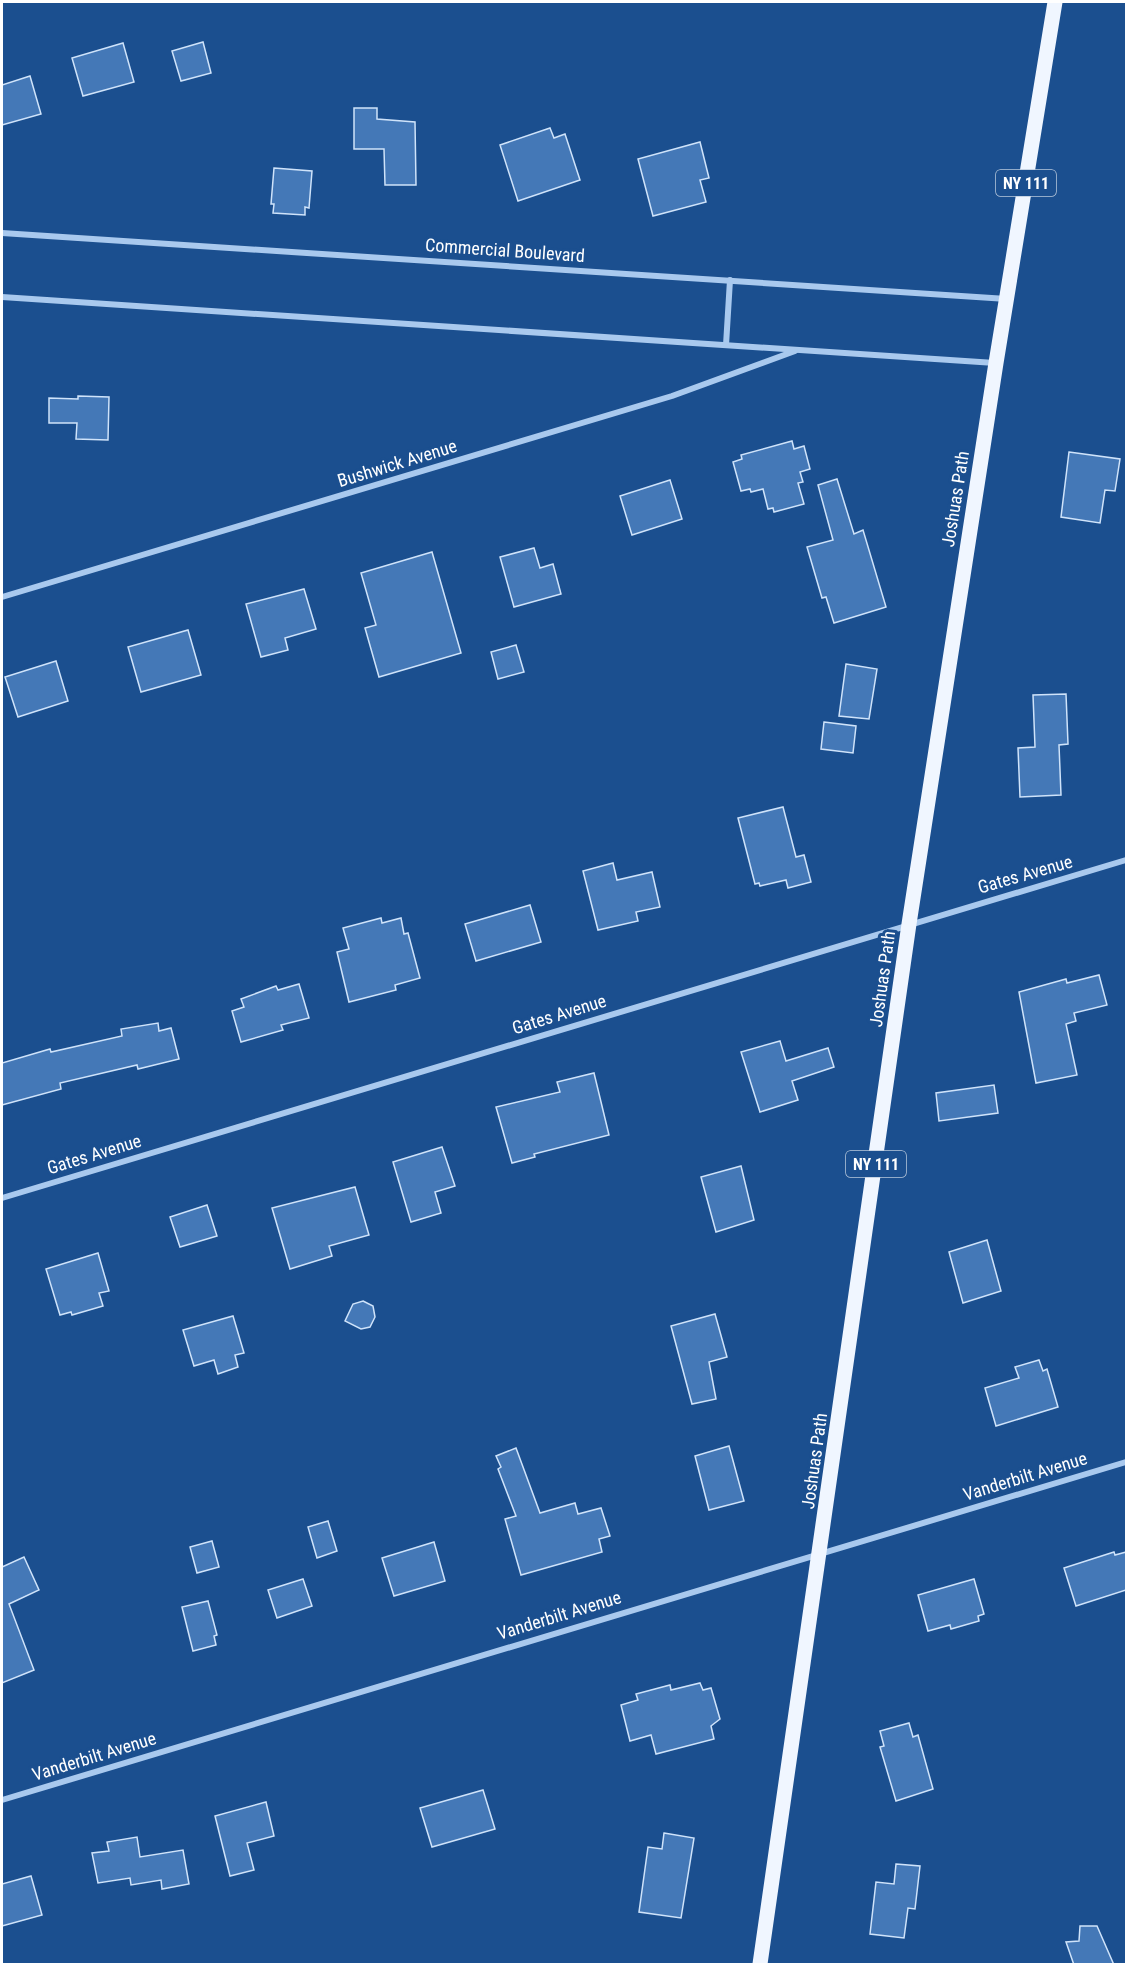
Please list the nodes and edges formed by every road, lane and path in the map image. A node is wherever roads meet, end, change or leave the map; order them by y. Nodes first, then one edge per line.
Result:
1 (1055, 2) edge
2 (2, 233) edge
3 (730, 280) junction
4 (2, 297) edge
5 (1007, 299) junction
6 (726, 345) junction
7 (799, 350) junction
8 (996, 363) junction
9 (2, 597) edge
10 (1126, 860) edge
11 (909, 924) junction
12 (2, 1198) edge
13 (1126, 1461) edge
14 (821, 1552) junction
15 (2, 1800) edge
16 (760, 1965) edge

1 - 5 main road, Joshuas Path / NY 111
2 - 3 street, Commercial Boulevard
3 - 5 street, Commercial Boulevard
3 - 6 street
4 - 6 street
5 - 8 main road, Joshuas Path / NY 111
6 - 7 street
7 - 8 street
7 - 9 street, Bushwick Avenue
8 - 11 main road, Joshuas Path / NY 111
10 - 11 street, Gates Avenue
11 - 12 street, Gates Avenue
11 - 14 main road, Joshuas Path / NY 111
13 - 14 street, Vanderbilt Avenue
14 - 15 street, Vanderbilt Avenue
14 - 16 main road, Joshuas Path / NY 111

